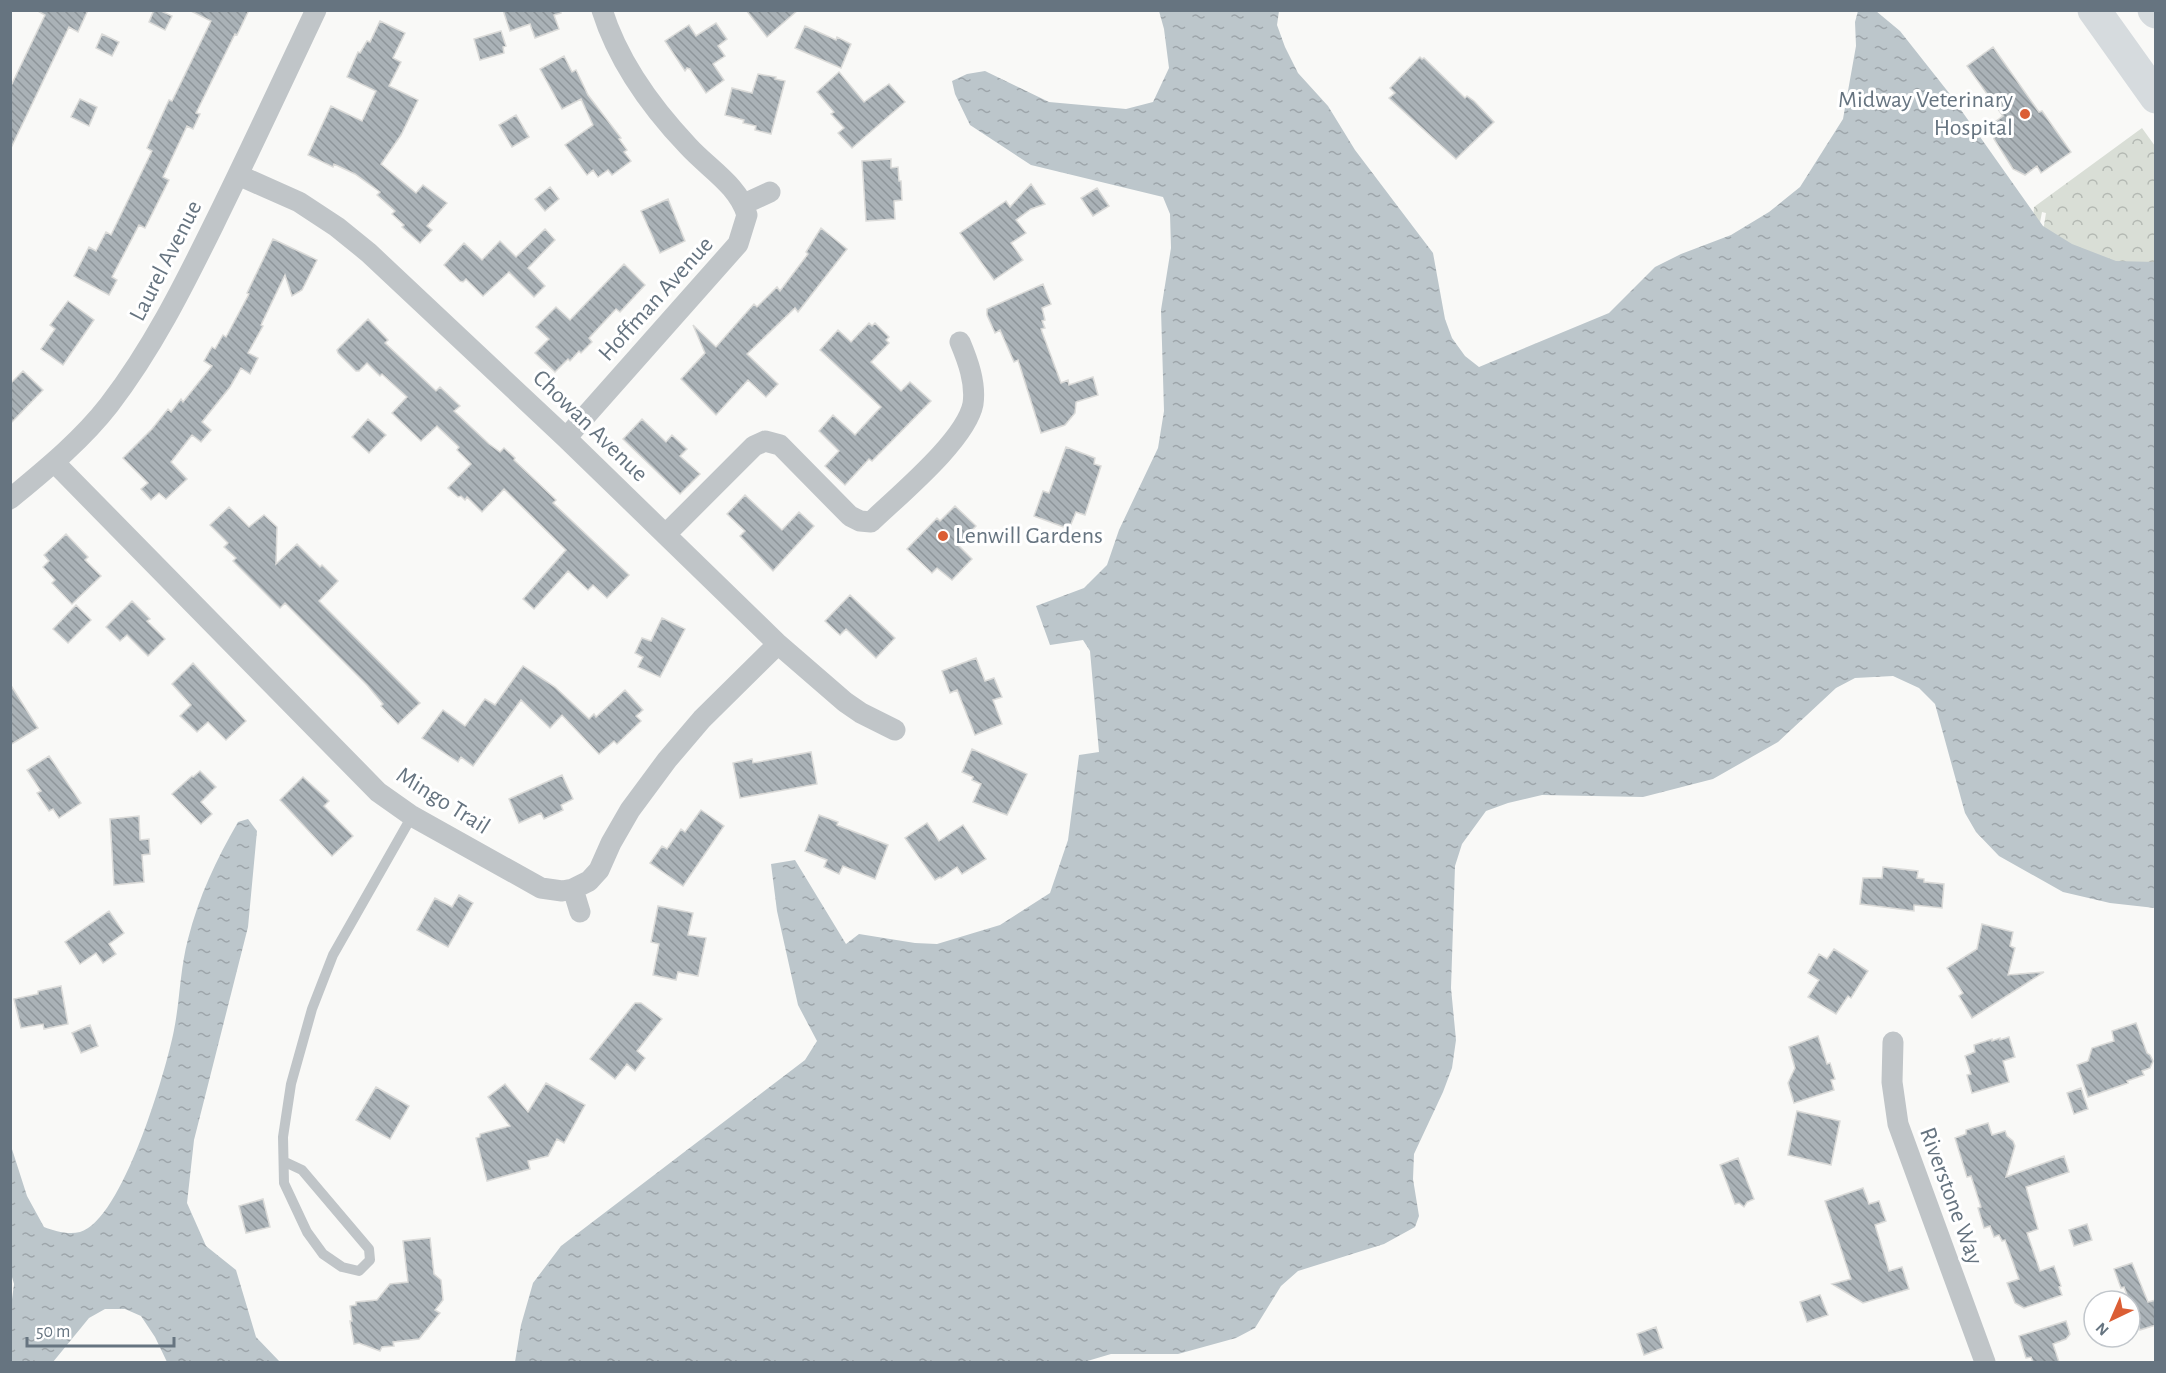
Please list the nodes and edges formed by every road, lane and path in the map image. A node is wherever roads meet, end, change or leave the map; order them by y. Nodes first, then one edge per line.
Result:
1 (316, 10) edge
2 (602, 10) edge
3 (2094, 10) edge
4 (2156, 97) edge
5 (238, 174) junction
6 (770, 192) dead end
7 (744, 204) junction
8 (960, 342) dead end
9 (566, 438) junction
10 (54, 462) junction
11 (10, 500) edge
12 (666, 534) junction
13 (778, 644) junction
14 (895, 730) dead end
15 (412, 816) junction
16 (573, 890) junction
17 (580, 912) dead end
18 (1893, 1042) dead end
19 (285, 1162) junction
20 (1985, 1362) edge

1 - 5 street, Laurel Avenue
2 - 7 street
3 - 4 main road
5 - 9 street, Chowan Avenue
5 - 10 street, Laurel Avenue
6 - 7 street
7 - 9 street, Hoffman Avenue
8 - 12 street
9 - 12 street, Chowan Avenue
10 - 11 street, Laurel Avenue
10 - 15 street, Mingo Trail
12 - 13 street, Chowan Avenue
13 - 14 street, Chowan Avenue
13 - 16 street
15 - 16 street, Mingo Trail
15 - 19 lane
16 - 17 street
18 - 20 street, Riverstone Way
19 - 19 lane

